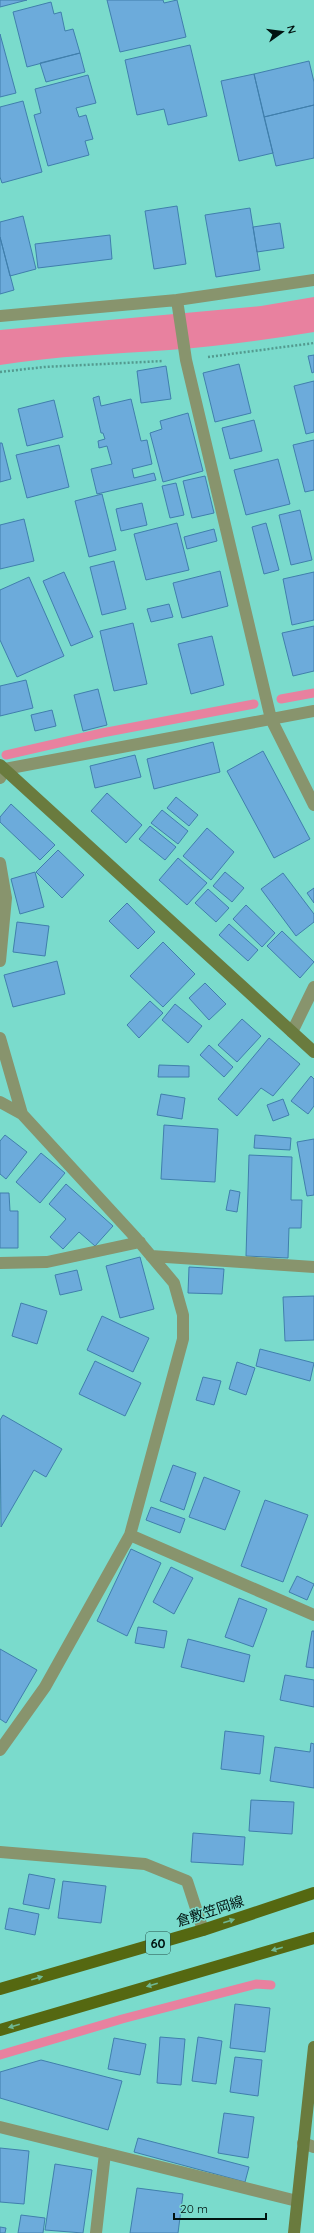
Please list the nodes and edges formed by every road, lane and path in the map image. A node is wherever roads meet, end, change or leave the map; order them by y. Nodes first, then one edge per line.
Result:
1 (314, 280) edge
2 (177, 304) junction
3 (0, 316) edge
4 (314, 343) edge
5 (186, 356) junction
6 (0, 372) edge
7 (314, 711) edge
8 (271, 719) junction
9 (2, 771) edge
10 (314, 806) edge
11 (0, 863) edge
12 (0, 961) edge
13 (314, 987) edge
14 (292, 1032) junction
15 (0, 1038) edge
16 (314, 1052) edge
17 (0, 1102) edge
18 (22, 1114) junction
19 (140, 1242) junction
20 (151, 1256) junction
21 (0, 1263) edge
22 (314, 1267) edge
23 (130, 1535) junction
24 (314, 1615) edge
25 (0, 1750) edge
26 (0, 1852) edge
27 (314, 1893) edge
28 (203, 1930) junction
29 (314, 1938) edge
30 (0, 1989) edge
31 (0, 2030) edge
32 (314, 2048) edge
33 (0, 2127) edge
34 (309, 2145) edge
35 (105, 2153) junction
36 (297, 2201) junction
37 (96, 2233) edge
38 (294, 2233) edge

1 - 2 street
2 - 3 street
2 - 5 street
4 - 5 path
5 - 6 path
5 - 8 street
7 - 8 street
8 - 9 street
8 - 10 street
9 - 14 street
11 - 12 street
13 - 14 street
14 - 16 street
15 - 18 street
17 - 18 street
18 - 19 street
19 - 20 street
19 - 21 street
20 - 22 street
20 - 23 street
23 - 24 street
23 - 25 street
26 - 28 street
28 -> 27 main road, 倉敷笠岡線 / 60
30 -> 28 main road, 倉敷笠岡線 / 60
29 -> 31 main road
32 - 34 street
33 - 35 street
34 - 36 street
35 - 36 street
35 - 37 street
36 - 38 street

